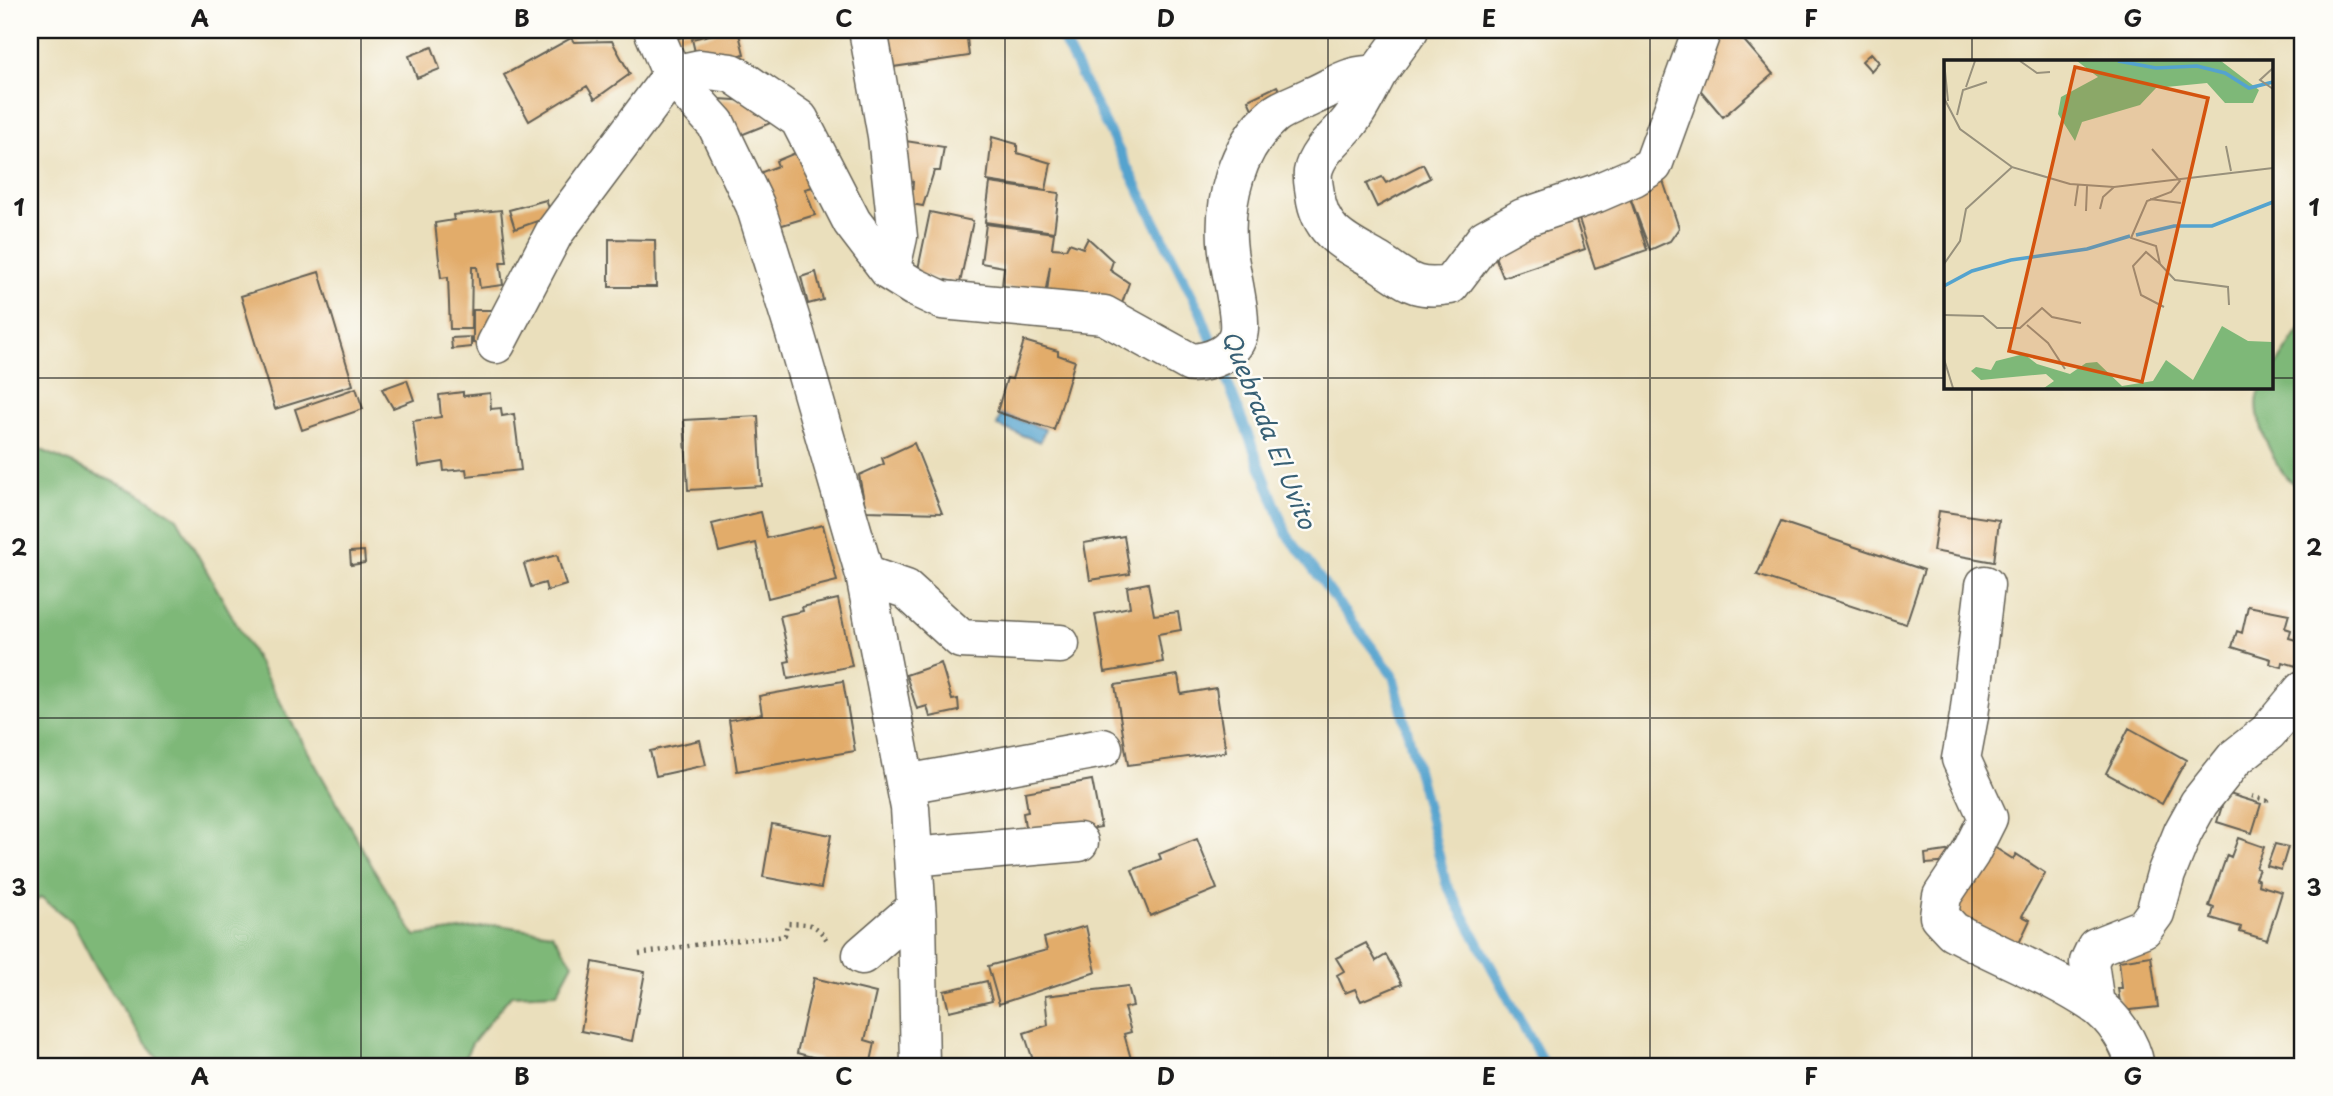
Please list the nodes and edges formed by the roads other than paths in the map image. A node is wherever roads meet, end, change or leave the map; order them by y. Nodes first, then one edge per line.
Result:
1 (653, 30) edge
2 (868, 30) edge
3 (1409, 30) edge
4 (1702, 30) edge
5 (1377, 74) junction
6 (672, 75) junction
7 (890, 272) junction
8 (496, 344) dead end
9 (865, 575) junction
10 (1985, 586) dead end
11 (1060, 644) dead end
12 (2303, 690) edge
13 (1103, 748) dead end
14 (906, 785) junction
15 (1079, 842) dead end
16 (913, 858) junction
17 (916, 908) junction
18 (862, 955) dead end
19 (2095, 1005) junction
20 (920, 1066) edge
21 (2135, 1066) edge

1 - 6 street
2 - 7 street
3 - 5 street
4 - 5 street
5 - 7 street
6 - 7 street
6 - 8 street
6 - 9 street
9 - 11 street
9 - 14 street
10 - 19 street
12 - 19 street
13 - 14 street
14 - 16 street
15 - 16 street
16 - 17 street
17 - 18 street
17 - 20 street
19 - 21 street

